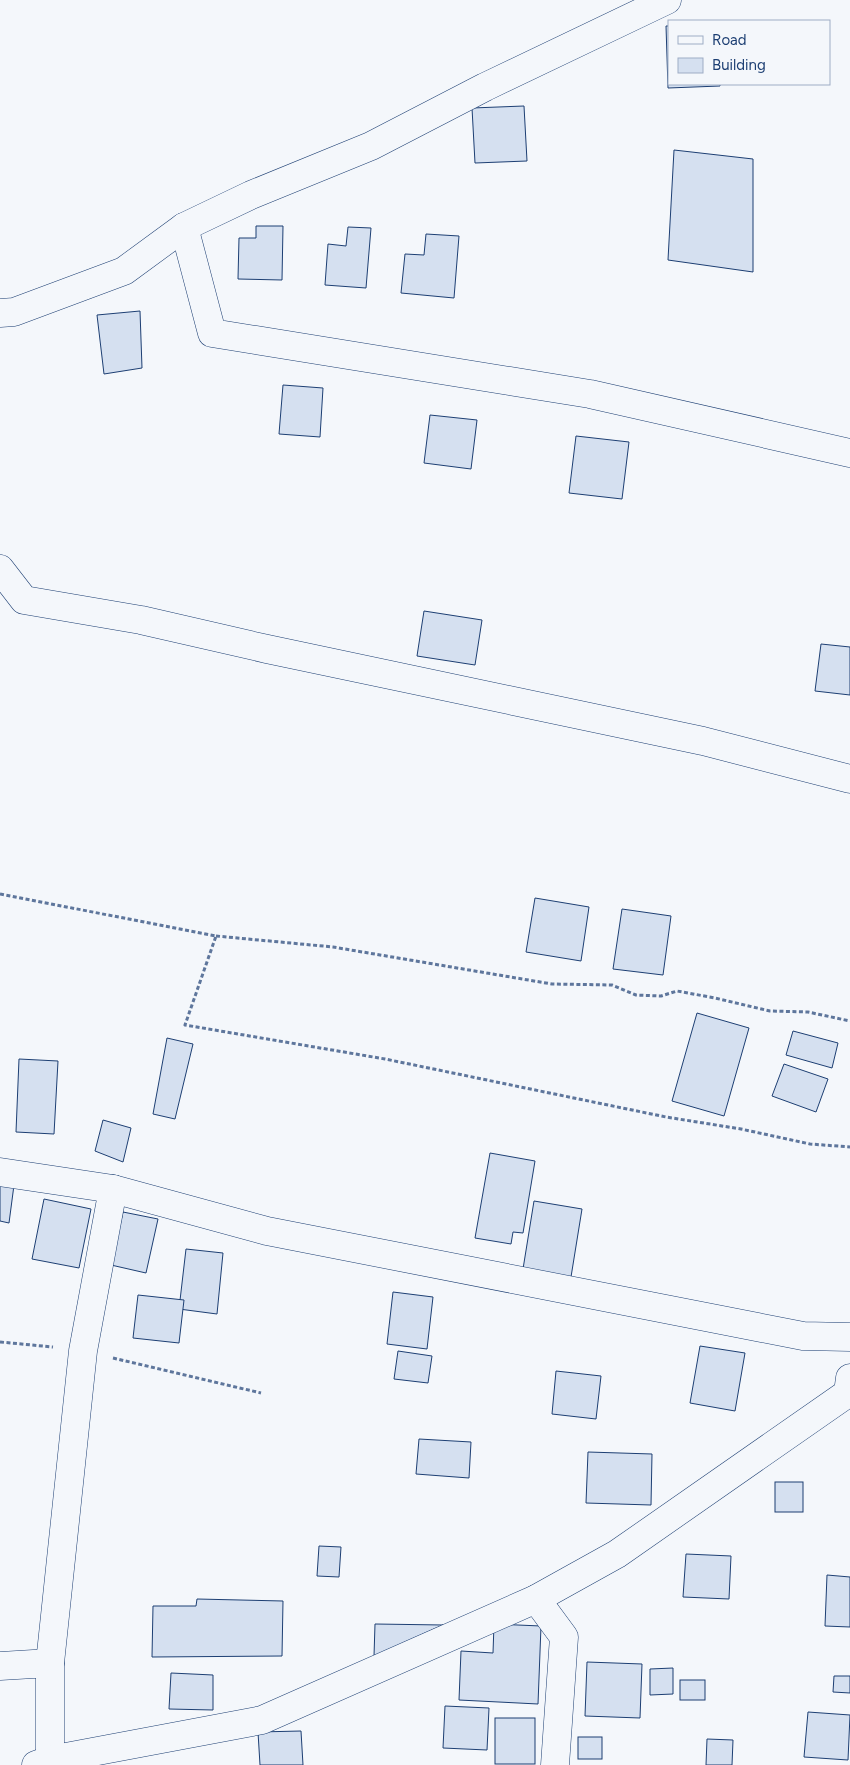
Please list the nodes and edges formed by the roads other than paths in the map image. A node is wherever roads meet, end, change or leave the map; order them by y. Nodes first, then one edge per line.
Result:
1 (667, 0) edge
2 (184, 227) junction
3 (0, 313) edge
4 (850, 453) edge
5 (0, 569) edge
6 (850, 779) edge
7 (0, 1172) edge
8 (113, 1189) junction
9 (803, 1336) junction
10 (850, 1337) edge
11 (850, 1350) edge
12 (850, 1378) edge
13 (536, 1599) junction
14 (50, 1663) junction
15 (0, 1666) edge
16 (43, 1763) edge
17 (554, 1765) edge

1 - 2 street
2 - 3 street
2 - 4 street
5 - 6 street
7 - 8 street
8 - 9 street
8 - 14 street
9 - 10 street
9 - 11 street
12 - 13 street
13 - 16 street
13 - 17 street
14 - 15 street
14 - 16 street

